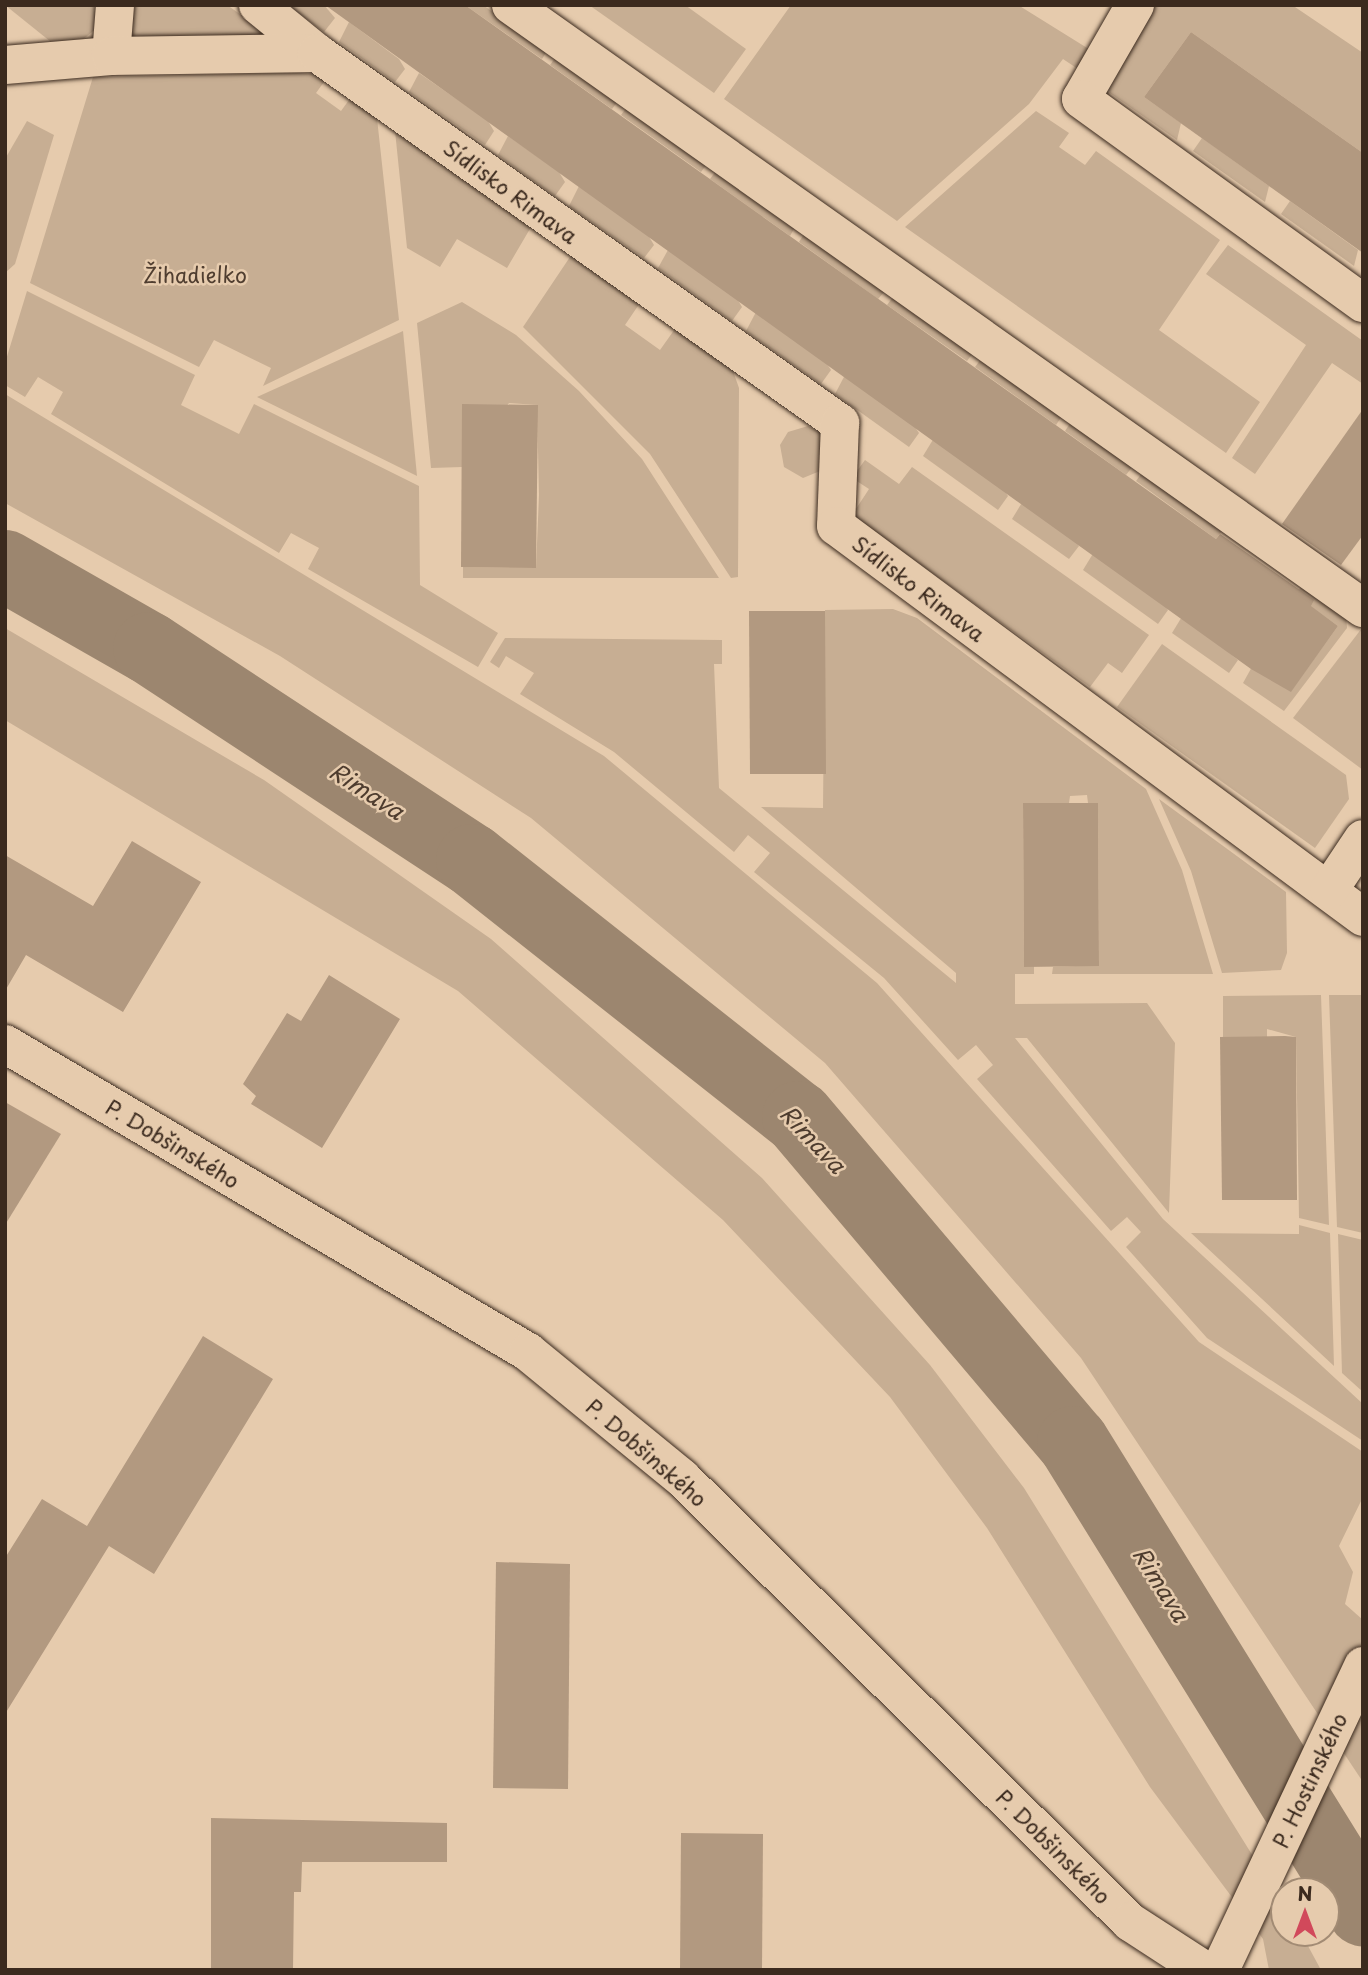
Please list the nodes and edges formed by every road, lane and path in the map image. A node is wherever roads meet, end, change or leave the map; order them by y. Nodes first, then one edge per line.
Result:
1 (115, 5) edge
2 (258, 5) edge
3 (510, 5) edge
4 (1135, 5) edge
5 (317, 52) junction
6 (111, 56) junction
7 (5, 65) edge
8 (1363, 303) edge
9 (1363, 608) edge
10 (1363, 839) edge
11 (1329, 890) junction
12 (1363, 917) edge
13 (5, 1044) edge
14 (1363, 1666) edge
15 (1226, 1957) edge
16 (1204, 1970) edge

1 - 6 street
2 - 5 street, Sídlisko Rimava
3 - 9 street
4 - 8 street
5 - 6 street
5 - 11 street, Sídlisko Rimava
6 - 7 street
10 - 11 street
11 - 12 street, Sídlisko Rimava
13 - 16 street, P. Dobšinského
14 - 15 street, P. Hostinského

